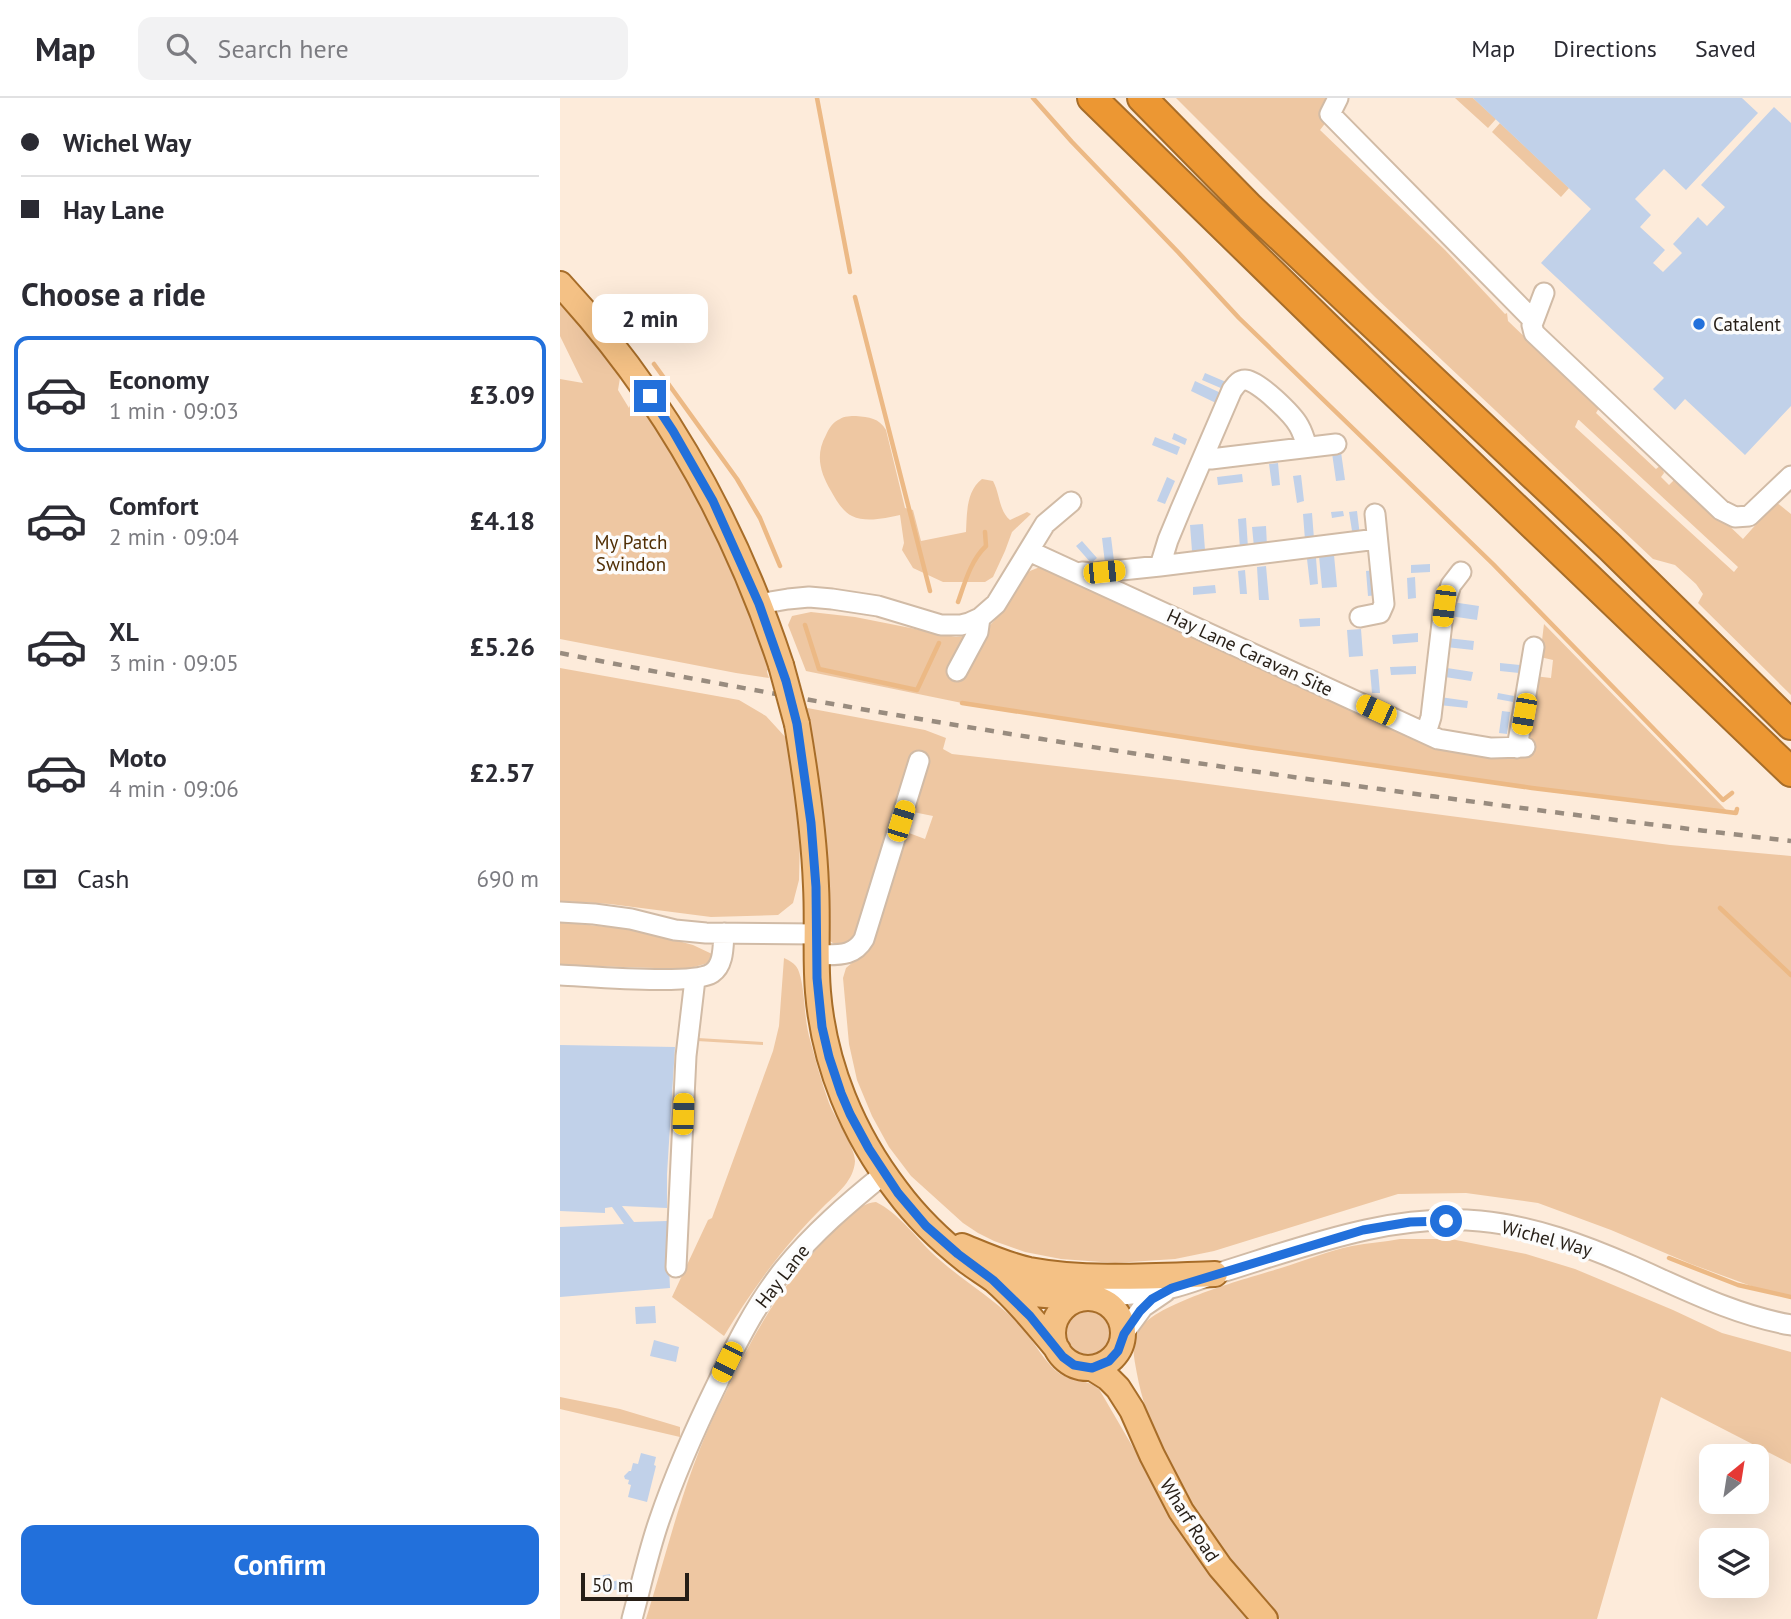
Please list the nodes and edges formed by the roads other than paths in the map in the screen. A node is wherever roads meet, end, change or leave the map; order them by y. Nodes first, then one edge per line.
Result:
1 (1092, 98) edge
2 (1142, 98) edge
3 (1338, 98) edge
4 (560, 284) edge
5 (1544, 293) dead end
6 (1533, 320) junction
7 (1336, 444) dead end
8 (1307, 447) junction
9 (1204, 457) junction
10 (1791, 477) edge
11 (1071, 502) dead end
12 (1375, 514) dead end
13 (1377, 539) junction
14 (1029, 551) junction
15 (1160, 566) junction
16 (1074, 572) junction
17 (1461, 572) dead end
18 (759, 604) junction
19 (1360, 617) dead end
20 (980, 618) junction
21 (1534, 647) dead end
22 (957, 671) dead end
23 (1791, 725) edge
24 (1426, 733) junction
25 (919, 761) dead end
26 (1791, 772) edge
27 (560, 912) edge
28 (724, 933) junction
29 (817, 945) junction
30 (560, 975) edge
31 (695, 979) junction
32 (884, 1174) junction
33 (936, 1235) junction
34 (676, 1267) dead end
35 (1215, 1274) junction
36 (993, 1280) junction
37 (1172, 1288) junction
38 (1088, 1298) junction
39 (1791, 1325) edge
40 (1123, 1338) junction
41 (1058, 1350) junction
42 (1092, 1368) junction
43 (1132, 1410) junction
44 (632, 1619) edge
45 (1265, 1619) edge

1 - 26 highway
2 - 23 highway
3 - 6 street
4 - 18 main road
5 - 6 street
6 - 10 street
7 - 8 street
8 - 9 street
8 - 9 street
9 - 15 street
11 - 14 street
12 - 13 street
13 - 15 street, Hay Lane Caravan Site
13 - 19 street
14 - 16 street, Hay Lane Caravan Site
14 - 20 street
15 - 16 street, Hay Lane Caravan Site
16 - 24 street, Hay Lane Caravan Site
17 - 24 street
18 - 20 street
18 - 29 main road, bridge
20 - 22 street
21 - 24 street, Hay Lane Caravan Site
25 - 29 street
27 - 28 street
28 - 29 street
28 - 31 street
29 - 32 main road
30 - 31 street
31 - 34 street
32 - 33 main road, Wharf Road
32 - 44 street, Hay Lane
33 - 35 main road
33 - 36 main road, Wharf Road
35 - 37 street, Wichel Way
35 - 39 street, Wichel Way
36 - 38 main road, Wharf Road
36 - 41 main road, Wharf Road
37 - 38 street, Wichel Way
37 - 40 street, Wichel Way
38 - 40 main road, Wharf Road
38 - 41 main road
40 - 42 main road
40 - 43 main road, Wharf Road
41 - 42 main road, Wharf Road
42 - 43 main road, Wharf Road
43 - 45 main road, Wharf Road

